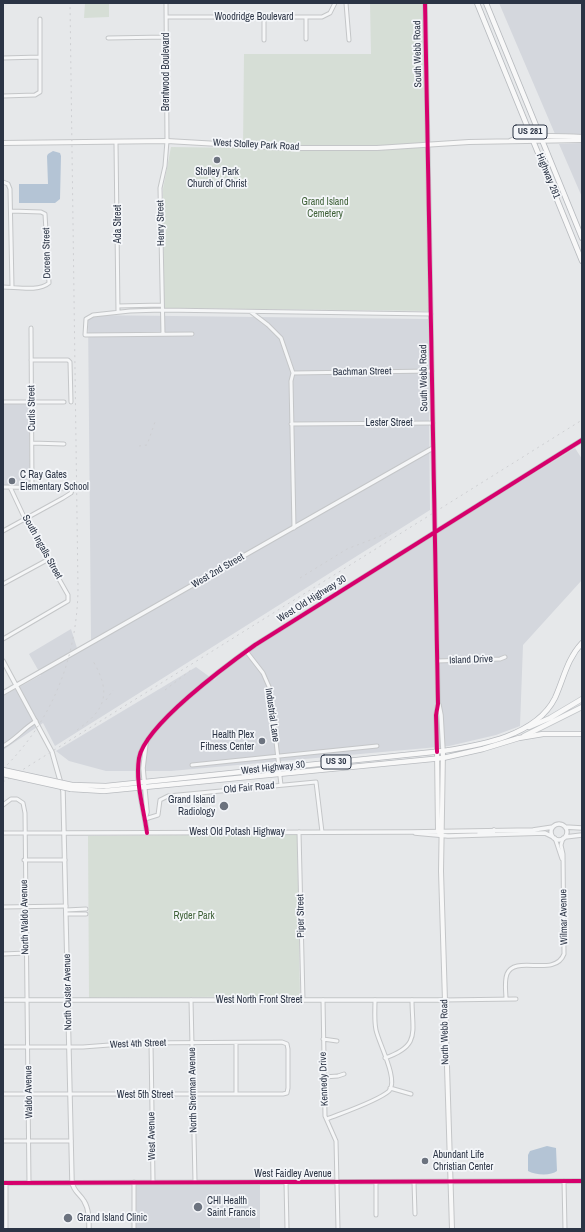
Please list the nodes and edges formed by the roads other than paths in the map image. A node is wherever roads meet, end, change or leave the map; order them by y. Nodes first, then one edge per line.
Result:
1 (166, 3) edge
2 (336, 3) edge
3 (346, 3) edge
4 (425, 3) edge
5 (477, 3) edge
6 (486, 3) edge
7 (166, 17) junction
8 (264, 18) junction
9 (306, 18) junction
10 (40, 19) dead end
11 (166, 37) junction
12 (108, 38) dead end
13 (306, 39) dead end
14 (264, 40) dead end
15 (349, 40) dead end
16 (40, 57) junction
17 (3, 58) edge
18 (3, 96) edge
19 (582, 138) edge
20 (533, 139) junction
21 (542, 139) junction
22 (167, 141) junction
23 (3, 143) edge
24 (116, 143) junction
25 (428, 145) junction
26 (3, 182) edge
27 (10, 212) junction
28 (582, 238) edge
29 (582, 261) edge
30 (3, 287) edge
31 (12, 287) junction
32 (162, 305) junction
33 (118, 306) junction
34 (162, 310) junction
35 (249, 311) junction
36 (118, 312) junction
37 (431, 314) junction
38 (32, 328) dead end
39 (163, 334) junction
40 (192, 334) dead end
41 (31, 360) junction
42 (432, 371) junction
43 (293, 374) junction
44 (3, 402) edge
45 (31, 402) junction
46 (64, 402) dead end
47 (72, 402) dead end
48 (433, 423) junction
49 (291, 424) junction
50 (582, 440) edge
51 (32, 443) junction
52 (64, 444) dead end
53 (433, 448) junction
54 (3, 487) edge
55 (10, 487) junction
56 (32, 488) junction
57 (25, 519) junction
58 (294, 528) junction
59 (3, 531) edge
60 (435, 532) junction
61 (49, 559) junction
62 (3, 584) edge
63 (3, 639) edge
64 (582, 643) edge
65 (246, 651) junction
66 (505, 657) dead end
67 (3, 661) edge
68 (437, 661) junction
69 (17, 686) junction
70 (3, 693) edge
71 (582, 699) edge
72 (582, 707) edge
73 (36, 721) junction
74 (525, 729) junction
75 (582, 734) edge
76 (519, 738) junction
77 (3, 746) edge
78 (377, 746) dead end
79 (440, 751) junction
80 (277, 756) junction
81 (440, 758) junction
82 (192, 765) dead end
83 (279, 767) junction
84 (3, 770) edge
85 (3, 774) edge
86 (279, 774) junction
87 (142, 782) junction
88 (281, 785) junction
89 (72, 787) junction
90 (142, 788) junction
91 (3, 805) edge
92 (145, 819) junction
93 (553, 826) junction
94 (565, 827) junction
95 (582, 828) edge
96 (494, 830) junction
97 (526, 830) junction
98 (441, 831) junction
99 (299, 832) junction
100 (322, 832) junction
101 (410, 832) junction
102 (3, 833) edge
103 (65, 833) junction
104 (147, 833) junction
105 (24, 834) junction
106 (582, 834) edge
107 (441, 836) junction
108 (474, 836) junction
109 (502, 836) junction
110 (554, 838) junction
111 (564, 838) junction
112 (24, 860) junction
113 (65, 860) junction
114 (563, 860) junction
115 (25, 906) junction
116 (3, 907) edge
117 (86, 909) dead end
118 (66, 910) junction
119 (86, 914) dead end
120 (26, 953) junction
121 (3, 954) edge
122 (506, 999) junction
123 (516, 999) dead end
124 (3, 1000) edge
125 (27, 1000) junction
126 (68, 1000) junction
127 (192, 1000) junction
128 (303, 1000) junction
129 (323, 1000) junction
130 (375, 1000) junction
131 (412, 1000) junction
132 (444, 1000) junction
133 (323, 1039) junction
134 (337, 1041) dead end
135 (151, 1043) junction
136 (192, 1043) junction
137 (236, 1043) junction
138 (3, 1047) edge
139 (28, 1047) junction
140 (68, 1047) junction
141 (385, 1058) junction
142 (344, 1074) dead end
143 (324, 1076) junction
144 (390, 1088) junction
145 (287, 1093) joint
146 (3, 1094) edge
147 (29, 1094) junction
148 (70, 1094) junction
149 (236, 1094) junction
150 (412, 1094) dead end
151 (152, 1095) junction
152 (193, 1095) junction
153 (327, 1120) junction
154 (3, 1141) edge
155 (29, 1141) junction
156 (71, 1141) junction
157 (194, 1181) junction
158 (564, 1181) junction
159 (582, 1181) edge
160 (72, 1182) junction
161 (134, 1182) junction
162 (153, 1182) junction
163 (286, 1182) junction
164 (337, 1182) junction
165 (376, 1182) junction
166 (414, 1182) junction
167 (449, 1182) junction
168 (4, 1183) edge
169 (29, 1183) junction
170 (415, 1214) dead end
171 (376, 1215) dead end
172 (6, 1229) edge
173 (89, 1229) edge
174 (134, 1229) edge
175 (287, 1229) edge
176 (338, 1229) edge
177 (452, 1229) edge
178 (565, 1229) edge

1 - 7 street, Brentwood Boulevard
2 - 9 street, Woodridge Boulevard
3 - 15 street
4 - 25 street, South Webb Road
5 - 20 main road, Highway 281 / US 281
6 - 21 main road, Highway 281 / US 281
7 - 8 street, Woodridge Boulevard
7 - 11 street, Brentwood Boulevard
8 - 9 street, Woodridge Boulevard
8 - 14 street
9 - 13 street
10 - 16 street
11 - 12 street
11 - 22 street, Brentwood Boulevard
16 - 17 street
16 - 18 street
19 - 21 main road, West Stolley Park Road
20 - 21 main road, West Stolley Park Road
20 - 25 main road, West Stolley Park Road
20 - 29 main road, Highway 281 / US 281
21 - 28 main road, Highway 281 / US 281
22 - 24 main road, West Stolley Park Road
22 - 25 main road, West Stolley Park Road
22 - 32 street, Henry Street
23 - 24 main road, West Stolley Park Road
24 - 33 street, Ada Street
25 - 37 street, South Webb Road
26 - 27 street
27 - 31 street
27 - 31 street, Doreen Street
30 - 31 street
32 - 33 street
32 - 34 street, Henry Street
33 - 36 street, Ada Street
34 - 35 street
34 - 36 street
34 - 39 street, Henry Street
35 - 37 street
35 - 43 street
36 - 39 street
37 - 42 street, South Webb Road
38 - 41 street, Curtis Street
39 - 40 street
41 - 45 street, Curtis Street
41 - 47 street
42 - 43 street, Bachman Street
42 - 48 street, South Webb Road
43 - 49 street
44 - 45 street
45 - 46 street
45 - 51 street, Curtis Street
48 - 49 street, Lester Street
48 - 53 street, South Webb Road
49 - 58 street
50 - 60 street, West Old Highway 30
51 - 52 street
51 - 56 street, Curtis Street
53 - 58 street, West 2nd Street
53 - 60 street, South Webb Road
54 - 55 street
55 - 56 street
55 - 57 street, South Ingalls Street
56 - 57 street
57 - 59 street
57 - 61 street, South Ingalls Street
58 - 69 street, West 2nd Street
60 - 65 street, West Old Highway 30
60 - 68 street, South Webb Road
61 - 62 street
61 - 63 street, South Ingalls Street
64 - 74 main road
65 - 80 street, Industrial Lane
65 - 87 street, West Old Highway 30
66 - 68 street, Island Drive
67 - 69 street, North Custer Avenue
68 - 79 street, South Webb Road
69 - 70 street, West 2nd Street
69 - 73 street, North Custer Avenue
71 - 74 main road, West Highway 30 / US 30
72 - 76 main road, West Highway 30 / US 30
73 - 77 street
73 - 103 street, North Custer Avenue
74 - 79 main road, West Highway 30 / US 30
75 - 76 main road
76 - 81 main road, West Highway 30 / US 30
78 - 80 street
79 - 81 main road, South Webb Road
79 - 83 main road, West Highway 30 / US 30
80 - 82 street
80 - 83 street, Industrial Lane
81 - 86 main road, West Highway 30 / US 30
81 - 98 main road, South Webb Road
83 - 86 street, Industrial Lane
83 - 87 main road, West Highway 30 / US 30
84 - 89 main road, West Highway 30 / US 30, bridge
85 - 89 main road, West Highway 30 / US 30, bridge
86 - 88 street, Industrial Lane
86 - 90 main road, West Highway 30 / US 30
87 - 89 main road, West Highway 30 / US 30
87 - 90 street, West Old Highway 30
88 - 92 street, Old Fair Road
88 - 100 street, Old Fair Road
89 - 90 main road, West Highway 30 / US 30
90 - 92 street, West Old Highway 30
91 - 105 street
92 - 104 street, West Old Highway 30
93 - 94 street
93 - 97 street, West Old Potash Highway
93 - 110 street
94 - 95 street
94 - 111 street
96 - 97 street, West Old Potash Highway
96 - 98 street, West Old Potash Highway
96 - 108 street
97 - 109 street
98 - 101 street, West Old Potash Highway
98 - 107 main road
99 - 100 street, West Old Potash Highway
99 - 104 street, West Old Potash Highway
99 - 128 street, Piper Street
100 - 101 street, West Old Potash Highway
101 - 107 street, West Old Potash Highway
102 - 105 street
103 - 104 street, West Old Potash Highway
103 - 105 street
103 - 113 street, North Custer Avenue
105 - 112 street, North Waldo Avenue
106 - 111 street
107 - 108 street, West Old Potash Highway
107 - 132 main road, North Webb Road
108 - 109 street, West Old Potash Highway
109 - 110 street, West Old Potash Highway
110 - 111 street
110 - 114 street, Wilmar Avenue
111 - 114 street, Wilmar Avenue
112 - 113 street
112 - 115 street, North Waldo Avenue
113 - 118 street, North Custer Avenue
114 - 122 street, Wilmar Avenue
115 - 116 street
115 - 118 street
115 - 120 street, North Waldo Avenue
117 - 118 street
118 - 119 street
118 - 126 street, North Custer Avenue
120 - 121 street
120 - 125 street, North Waldo Avenue
122 - 123 street, West North Front Street
122 - 132 street, West North Front Street
124 - 125 street, West North Front Street
125 - 126 street, West North Front Street
125 - 139 street, Waldo Avenue
126 - 127 street, West North Front Street
126 - 140 street, North Custer Avenue
127 - 128 street, West North Front Street
127 - 136 street, North Sherman Avenue
128 - 129 street, West North Front Street
129 - 130 street, West North Front Street
129 - 133 street, Kennedy Drive
130 - 131 street, West North Front Street
130 - 141 street
131 - 132 street, West North Front Street
131 - 141 street
132 - 167 main road, North Webb Road
133 - 134 street
133 - 143 street, Kennedy Drive
135 - 136 street, West 4th Street
135 - 140 street, West 4th Street
135 - 151 street, West Avenue
136 - 137 street, West 4th Street
136 - 152 street, North Sherman Avenue
137 - 145 street, West 4th Street
137 - 149 street
138 - 139 street, West 4th Street
139 - 140 street, West 4th Street
139 - 147 street, Waldo Avenue
140 - 148 street, North Custer Avenue
141 - 144 street
142 - 143 street
143 - 153 street, Kennedy Drive
144 - 150 street
144 - 153 street
145 - 149 street, West 5th Street
146 - 147 street, West 5th Street
147 - 148 street, West 5th Street
147 - 155 street, Waldo Avenue
148 - 151 street, West 5th Street
148 - 156 street, North Custer Avenue
149 - 152 street, West 5th Street
151 - 152 street, West 5th Street
151 - 162 street, West Avenue
152 - 157 street, North Sherman Avenue
153 - 164 street, Kennedy Drive
154 - 155 street
155 - 156 street
155 - 169 street, Waldo Avenue
156 - 160 street, North Custer Avenue
157 - 162 street, West Faidley Avenue
157 - 163 street, West Faidley Avenue
158 - 159 street, West Faidley Avenue
158 - 167 street, West Faidley Avenue
158 - 178 street
160 - 161 street, West Faidley Avenue
160 - 169 street, West Faidley Avenue
160 - 173 street
161 - 162 street, West Faidley Avenue
161 - 174 street
163 - 164 street, West Faidley Avenue
163 - 175 street
164 - 165 street, West Faidley Avenue
164 - 176 street, Kennedy Drive
165 - 166 street, West Faidley Avenue
165 - 171 street
166 - 167 street, West Faidley Avenue
166 - 170 street
167 - 177 main road, North Webb Road
168 - 169 street, West Faidley Avenue
168 - 172 street

